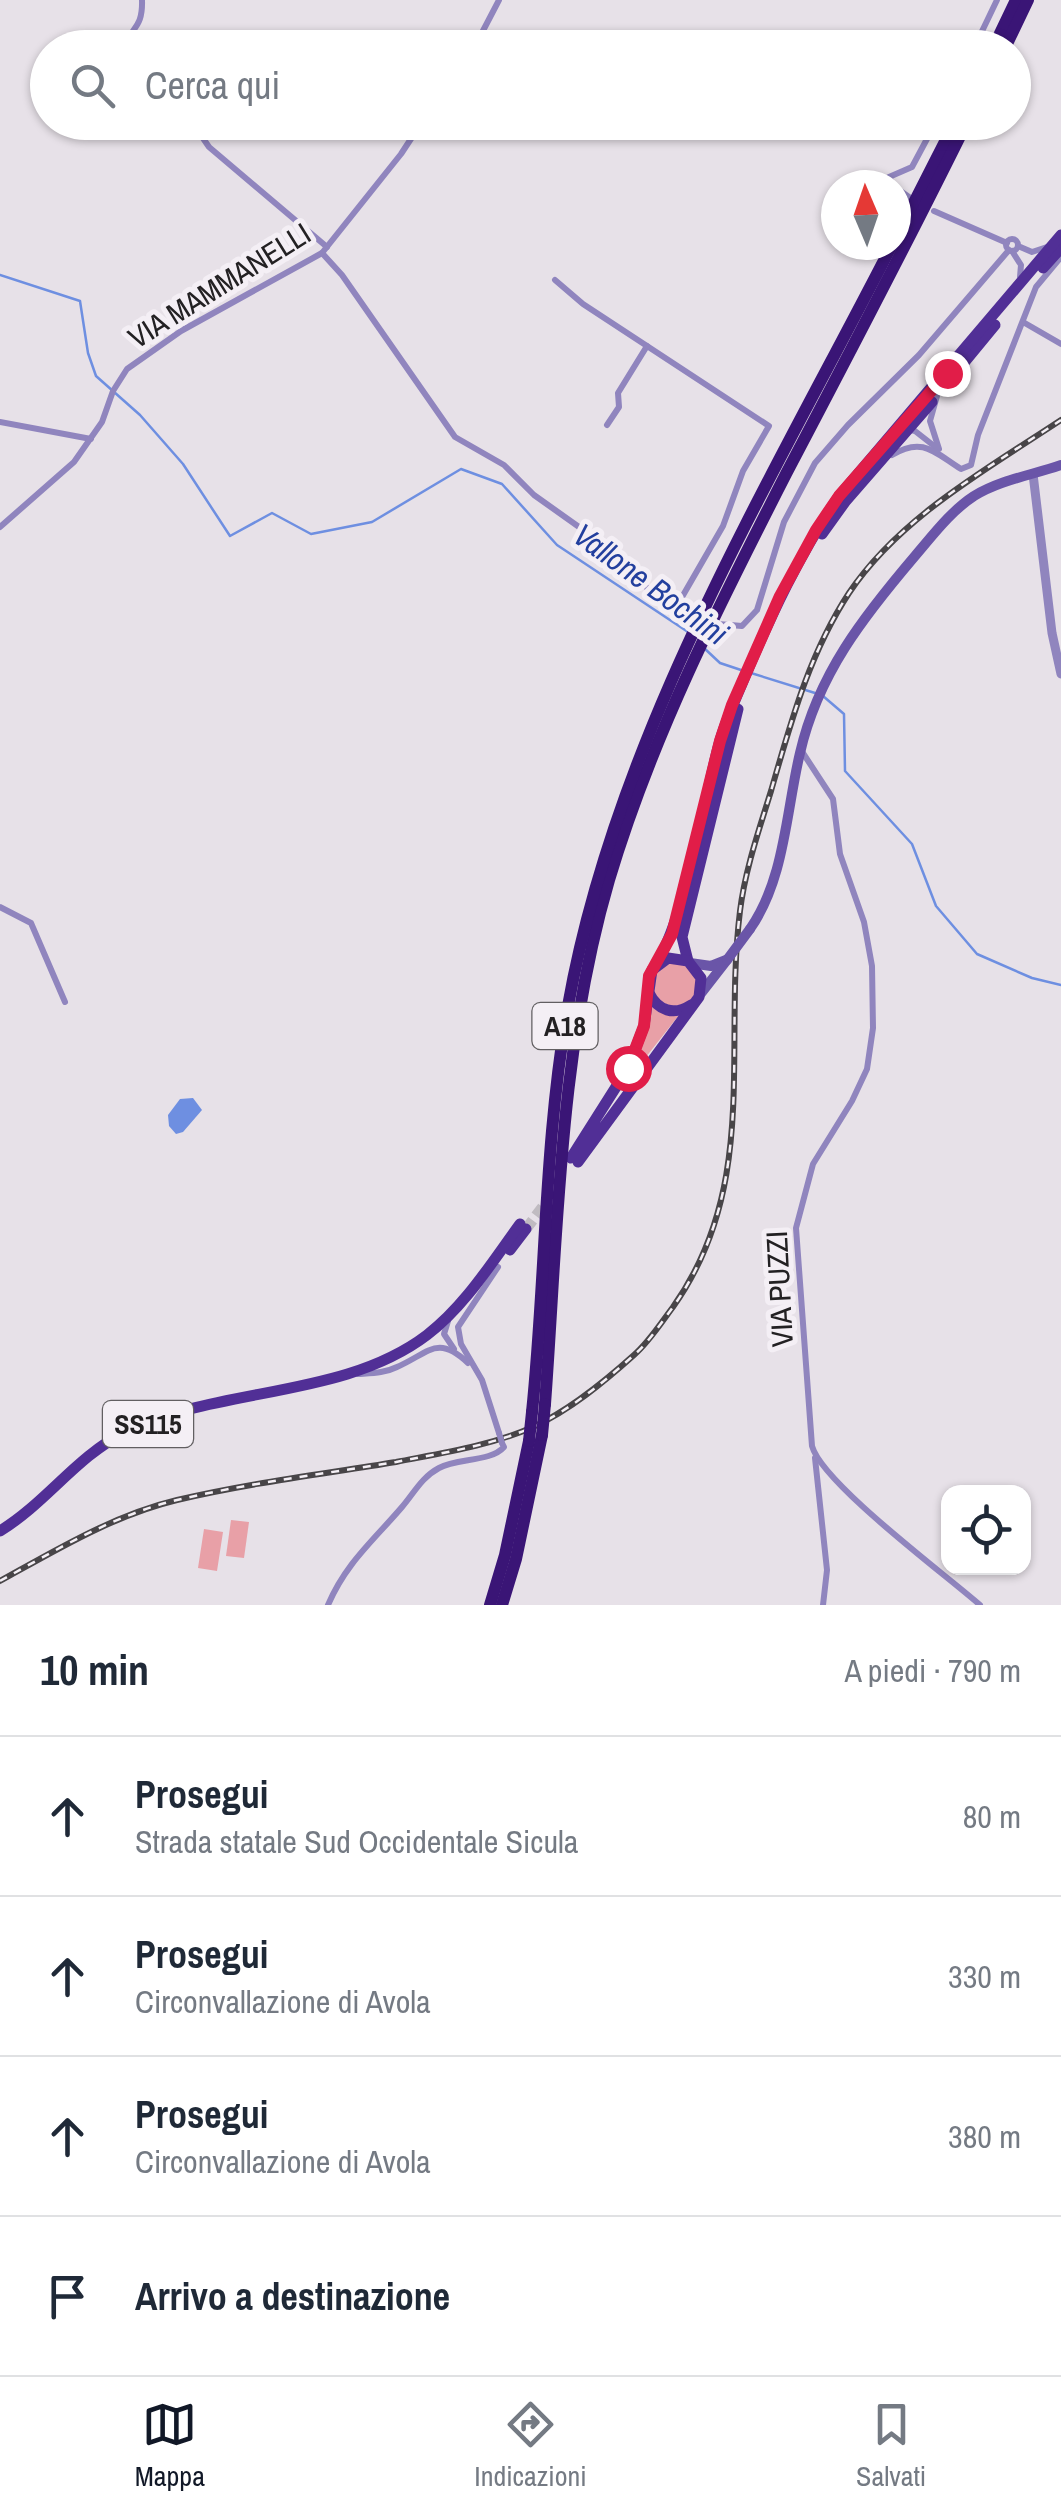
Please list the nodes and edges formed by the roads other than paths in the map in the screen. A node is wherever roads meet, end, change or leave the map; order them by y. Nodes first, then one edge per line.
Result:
1 (142, 0) edge
2 (499, 0) edge
3 (997, 0) edge
4 (1016, 0) edge
5 (1028, 0) edge
6 (135, 30) edge
7 (483, 30) edge
8 (983, 30) edge
9 (1001, 30) edge
10 (1014, 30) edge
11 (205, 140) edge
12 (410, 140) edge
13 (926, 140) edge
14 (946, 140) edge
15 (958, 140) edge
16 (905, 170) edge
17 (911, 209) edge
18 (934, 211) dead end
19 (1058, 242) edge
20 (1014, 249) junction
21 (324, 250) junction
22 (1061, 257) edge
23 (884, 260) edge
24 (1038, 268) junction
25 (555, 280) dead end
26 (1017, 286) junction
27 (1023, 322) junction
28 (1061, 344) edge
29 (647, 346) junction
30 (937, 396) junction
31 (0, 422) edge
32 (607, 425) dead end
33 (905, 426) junction
34 (90, 439) junction
35 (938, 451) junction
36 (879, 463) junction
37 (1061, 466) edge
38 (1033, 474) junction
39 (0, 526) edge
40 (806, 552) junction
41 (678, 604) junction
42 (694, 612) dead end
43 (718, 624) dead end
44 (698, 633) junction
45 (686, 660) junction
46 (1061, 674) edge
47 (743, 682) junction
48 (800, 749) junction
49 (0, 907) edge
50 (727, 960) junction
51 (689, 962) junction
52 (656, 965) junction
53 (648, 989) junction
54 (697, 999) junction
55 (64, 1002) dead end
56 (498, 1267) junction
57 (481, 1276) junction
58 (443, 1330) junction
59 (461, 1344) junction
60 (454, 1350) junction
61 (398, 1354) junction
62 (473, 1367) junction
63 (356, 1374) junction
64 (326, 1378) junction
65 (535, 1438) junction
66 (815, 1457) junction
67 (0, 1530) edge
68 (328, 1605) edge
69 (490, 1605) edge
70 (502, 1605) edge
71 (823, 1605) edge
72 (980, 1605) edge

1 - 6 street
2 - 7 street
3 - 8 street
4 - 9 highway
5 - 10 highway
11 - 21 street
12 - 21 street, VIA MAMMANELLI
13 - 16 street
14 - 17 highway
15 - 44 highway, A18
18 - 20 street
19 - 20 street
19 - 24 main road
20 - 24 street
20 - 26 street
20 - 43 street
21 - 34 street, VIA MAMMANELLI
21 - 41 street
22 - 27 street
23 - 44 highway, A18
24 - 26 main road
24 - 30 main road
25 - 29 street
26 - 33 main road
27 - 28 street
27 - 35 street
29 - 32 street
29 - 41 street
30 - 33 main road
30 - 35 street
31 - 34 street
33 - 35 street
33 - 36 main road
33 - 40 main road
34 - 39 street, VIA MAMMANELLI
35 - 36 street
36 - 40 main road
37 - 38 main road
38 - 46 street
38 - 48 main road
40 - 47 main road
41 - 42 street
44 - 45 highway, A18
45 - 65 highway, A18, bridge
45 - 65 highway, A18, bridge
47 - 51 main road
47 - 52 main road
48 - 50 main road, bridge
48 - 66 street, VIA PUZZI
49 - 55 street
50 - 51 main road
50 - 54 main road
51 - 52 main road
51 - 54 main road
52 - 53 main road
53 - 54 main road
53 - 54 main road
56 - 57 main road, SS115
56 - 58 main road, SS115
56 - 59 street
57 - 58 street
57 - 61 main road, SS115
58 - 59 street
58 - 60 street
58 - 61 street
58 - 63 main road, SS115
59 - 62 street
60 - 62 street
60 - 63 street
61 - 64 main road, SS115
62 - 68 street, bridge
63 - 64 main road, SS115
64 - 67 main road, SS115
65 - 69 highway
65 - 70 highway
66 - 71 street, VIA PUZZI
66 - 72 street

